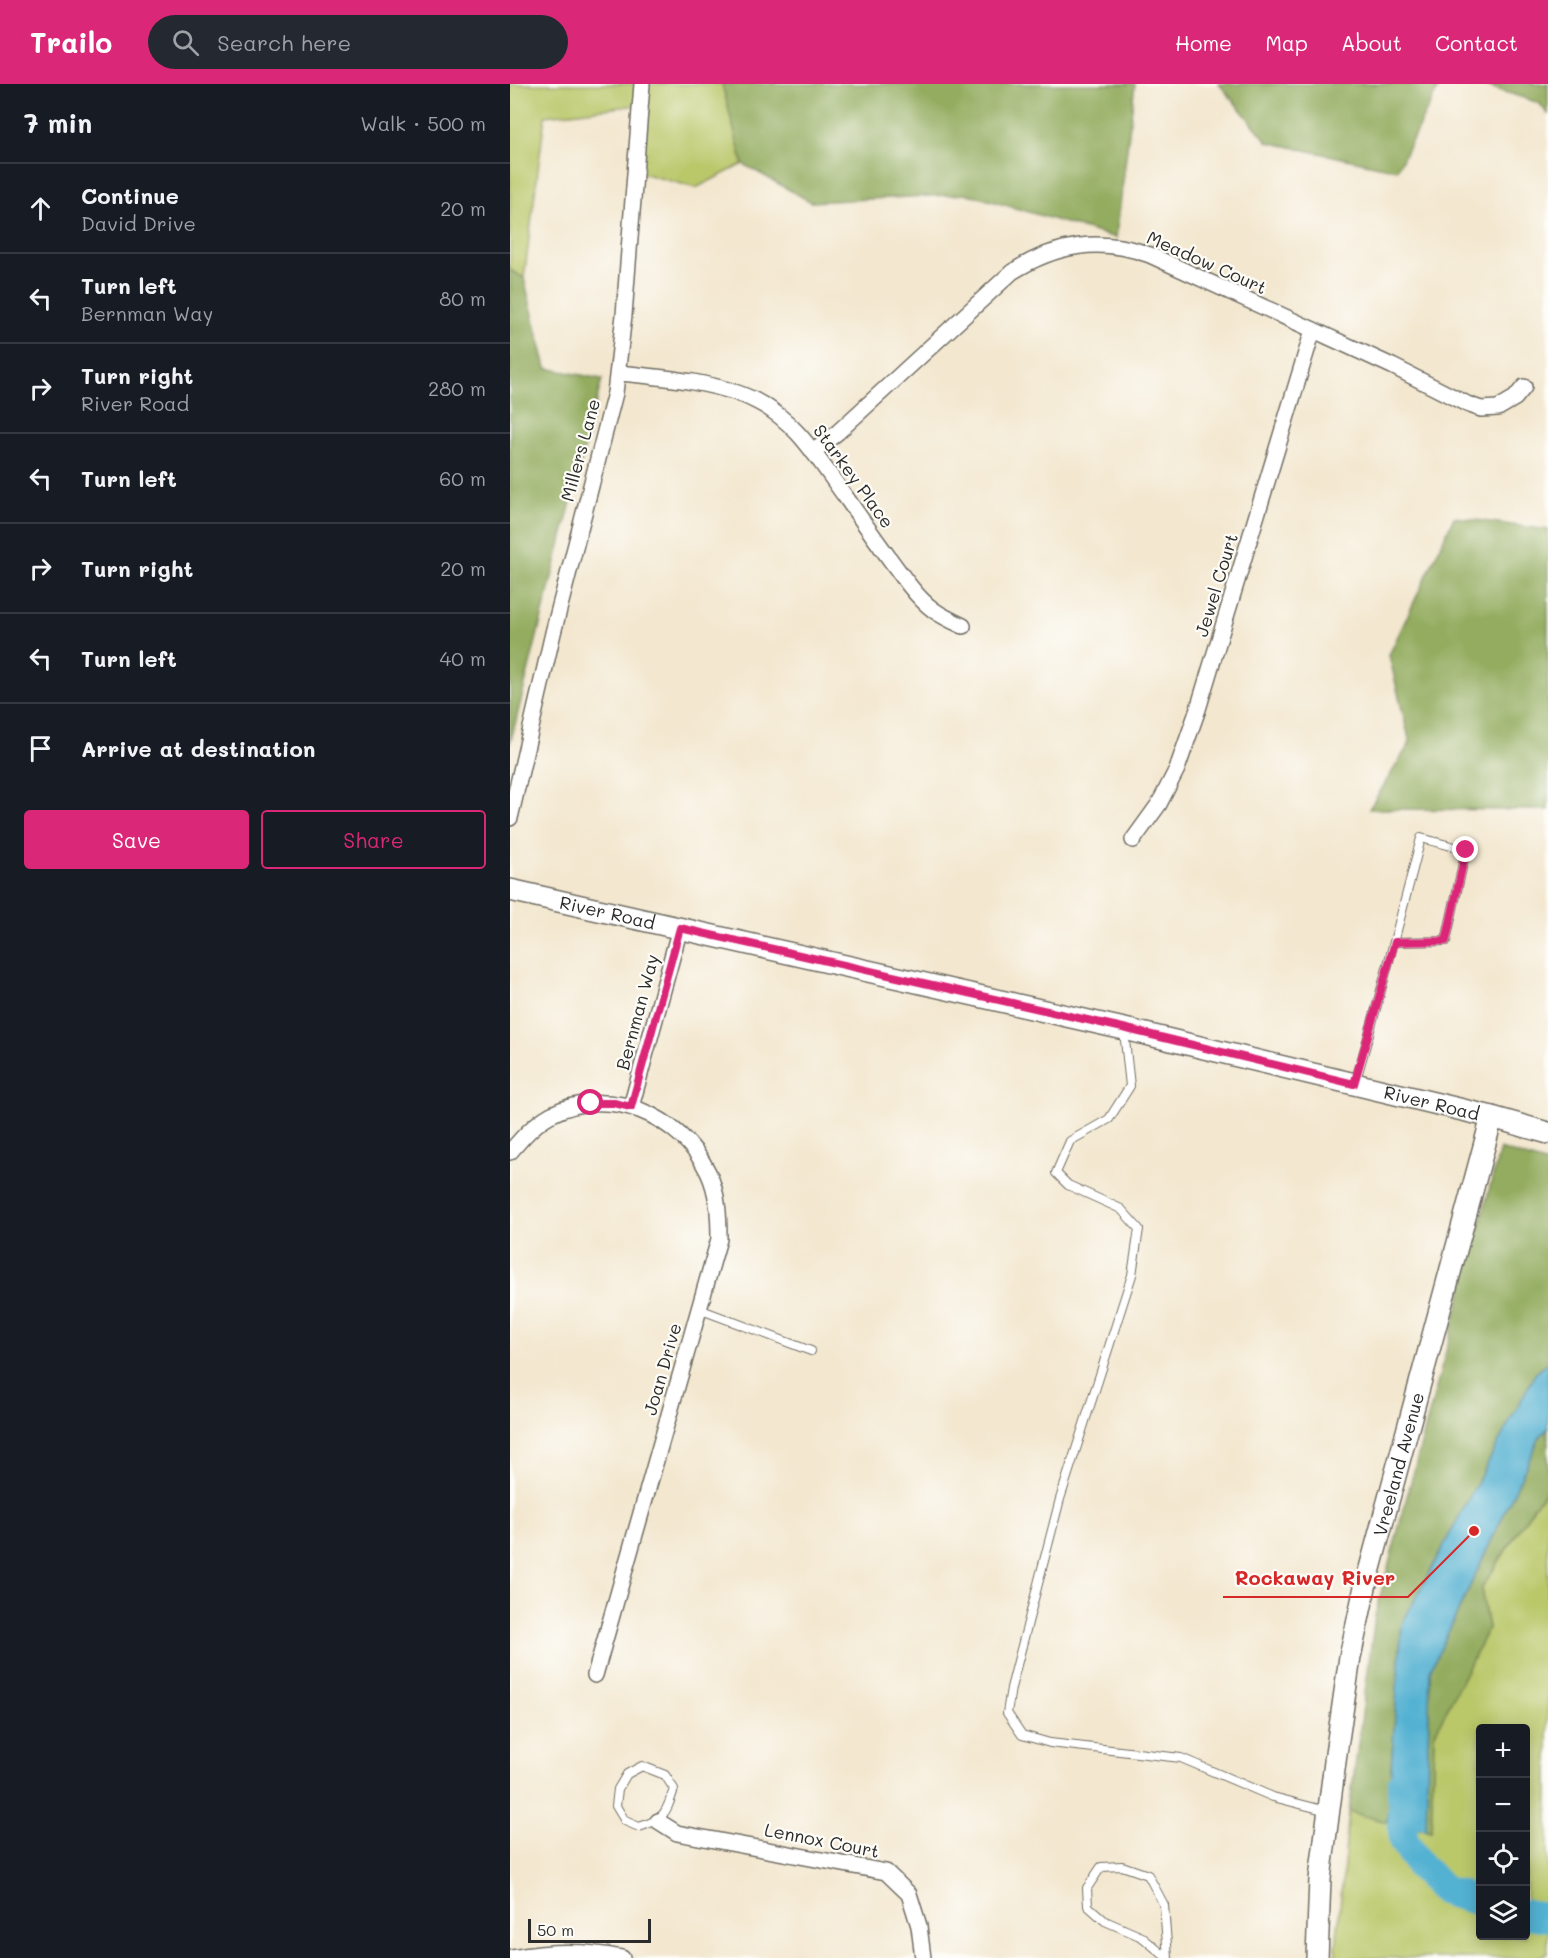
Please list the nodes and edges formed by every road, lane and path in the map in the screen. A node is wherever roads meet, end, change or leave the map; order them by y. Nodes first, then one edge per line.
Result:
1 (642, 84) edge
2 (1313, 330) junction
3 (619, 373) junction
4 (1524, 387) dead end
5 (813, 452) junction
6 (963, 626) dead end
7 (510, 818) edge
8 (1133, 840) dead end
9 (510, 890) edge
10 (680, 928) junction
11 (1395, 942) junction
12 (1123, 1028) junction
13 (1354, 1084) junction
14 (631, 1107) junction
15 (1492, 1117) junction
16 (1548, 1133) edge
17 (510, 1152) edge
18 (699, 1309) junction
19 (811, 1351) dead end
20 (596, 1675) dead end
21 (1329, 1811) junction
22 (658, 1821) junction
23 (511, 1958) edge
24 (622, 1958) edge
25 (923, 1958) edge
26 (1168, 1958) edge
27 (1317, 1958) edge

1 - 3 street, Millers Lane
2 - 4 street, Meadow Court
2 - 5 street, Meadow Court
2 - 8 street, Jewel Court
3 - 5 street, Starkey Place
3 - 7 street, Millers Lane
5 - 6 street, Starkey Place
9 - 10 street, River Road
10 - 12 street, River Road
10 - 14 street, Bernman Way
11 - 11 lane
11 - 13 lane
12 - 13 street, River Road
12 - 21 lane
13 - 15 street, River Road
14 - 17 street, Joan Drive
14 - 18 street, Joan Drive
15 - 16 street, River Road
15 - 21 street, Vreeland Avenue
18 - 19 lane
18 - 20 street, Joan Drive
21 - 27 street, Vreeland Avenue
22 - 22 lane
22 - 25 street, Lennox Court
23 - 24 street
26 - 26 lane

